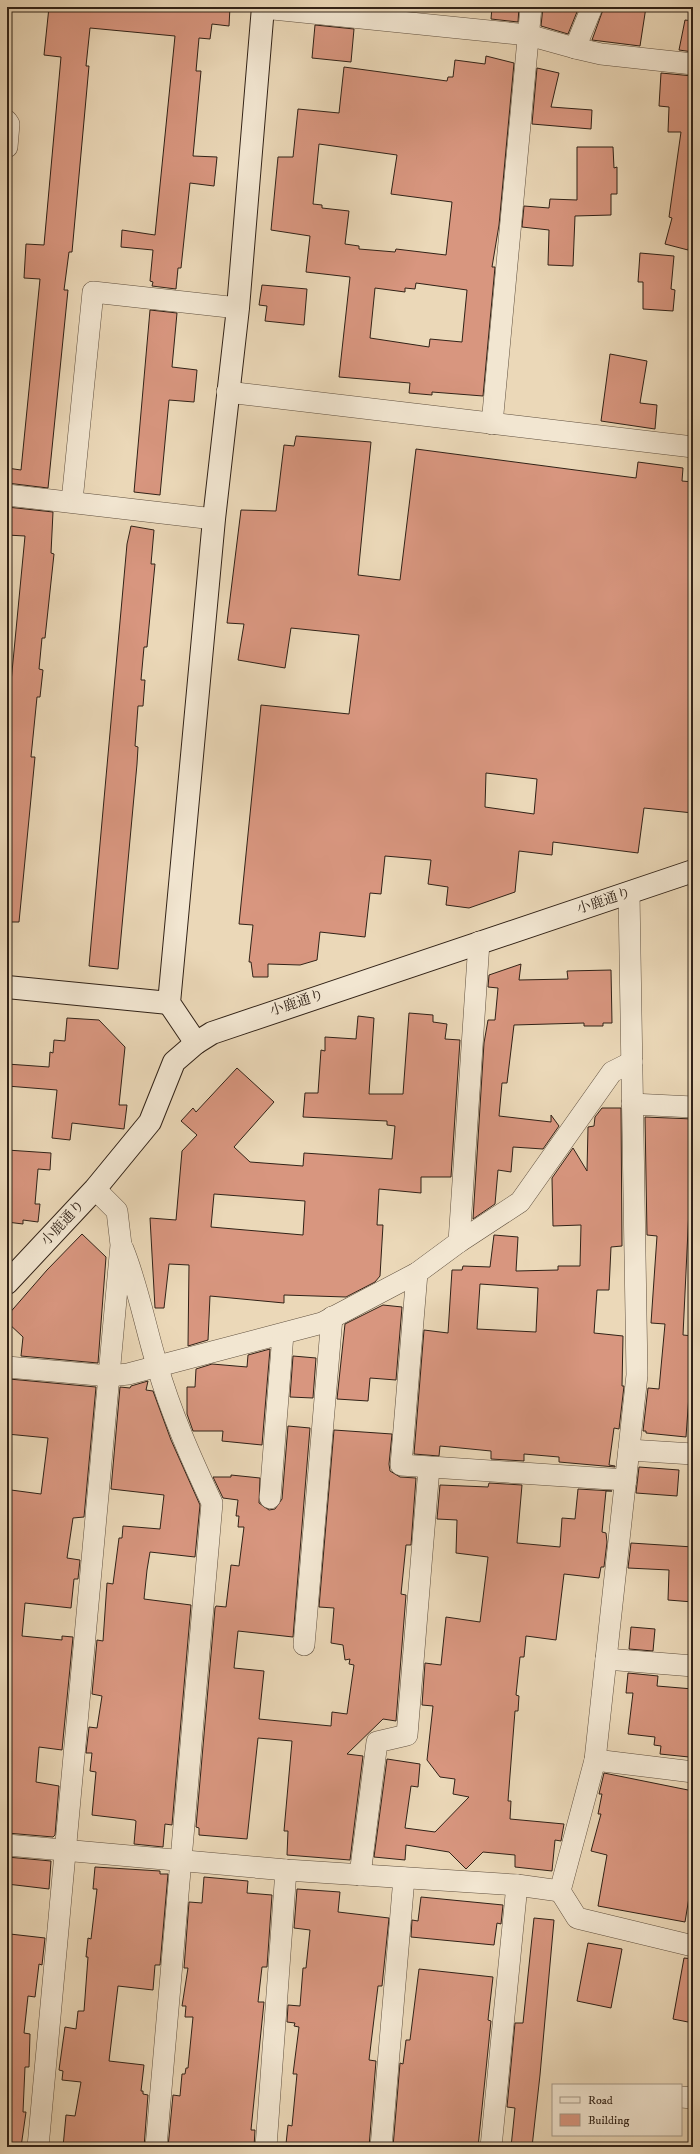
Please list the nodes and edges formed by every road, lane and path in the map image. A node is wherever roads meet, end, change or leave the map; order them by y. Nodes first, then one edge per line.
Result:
1 (531, 7) edge
2 (592, 7) edge
3 (263, 8) edge
4 (528, 35) junction
5 (576, 48) junction
6 (693, 64) edge
7 (7, 121) edge
8 (7, 147) edge
9 (238, 308) junction
10 (227, 392) junction
11 (492, 424) junction
12 (693, 447) edge
13 (7, 495) edge
14 (72, 501) junction
15 (214, 519) junction
16 (693, 871) edge
17 (628, 893) junction
18 (479, 942) junction
19 (7, 988) edge
20 (169, 1004) junction
21 (196, 1043) junction
22 (632, 1062) junction
23 (632, 1104) junction
24 (693, 1107) edge
25 (95, 1190) junction
26 (459, 1242) junction
27 (121, 1244) junction
28 (417, 1273) junction
29 (7, 1283) edge
30 (332, 1317) junction
31 (283, 1334) junction
32 (157, 1366) junction
33 (7, 1367) edge
34 (110, 1376) junction
35 (629, 1450) junction
36 (693, 1454) edge
37 (430, 1468) junction
38 (626, 1480) junction
39 (270, 1498) dead end
40 (304, 1645) dead end
41 (606, 1659) junction
42 (693, 1666) edge
43 (595, 1760) junction
44 (693, 1772) edge
45 (7, 1845) edge
46 (66, 1851) junction
47 (180, 1861) junction
48 (286, 1870) junction
49 (360, 1875) junction
50 (404, 1878) junction
51 (517, 1885) junction
52 (560, 1891) junction
53 (693, 1946) edge
54 (682, 2097) edge
55 (693, 2098) edge
56 (38, 2147) edge
57 (156, 2147) edge
58 (266, 2147) edge
59 (381, 2147) edge
60 (491, 2147) edge

1 - 4 street
2 - 5 street
3 - 4 street
3 - 9 street
4 - 5 street
4 - 11 street
5 - 6 street
7 - 8 street
9 - 10 street
9 - 14 street
10 - 11 street
10 - 15 street
11 - 12 street
13 - 14 street
14 - 15 street
15 - 20 street
16 - 17 street, 小鹿通り
17 - 18 street, 小鹿通り
17 - 22 street
18 - 21 street, 小鹿通り
18 - 26 street
19 - 20 street
20 - 21 street
21 - 25 street, 小鹿通り
22 - 23 street
22 - 26 street
23 - 24 street
23 - 35 street
25 - 27 street
25 - 29 street, 小鹿通り
26 - 28 street
27 - 32 street
27 - 34 street
28 - 30 street
28 - 37 street
30 - 31 street
30 - 40 street
31 - 32 street
31 - 39 street
32 - 34 street
32 - 47 street
33 - 34 street
34 - 46 street
35 - 36 street
35 - 38 street
37 - 38 street
37 - 49 street
38 - 41 street
41 - 42 street
41 - 43 street
43 - 44 street
43 - 52 street
45 - 46 street
46 - 47 street
46 - 56 street
47 - 48 street
47 - 57 street
48 - 49 street
48 - 58 street
49 - 50 street
50 - 51 street
50 - 59 street
51 - 52 street
51 - 60 street
52 - 53 street
54 - 55 street

